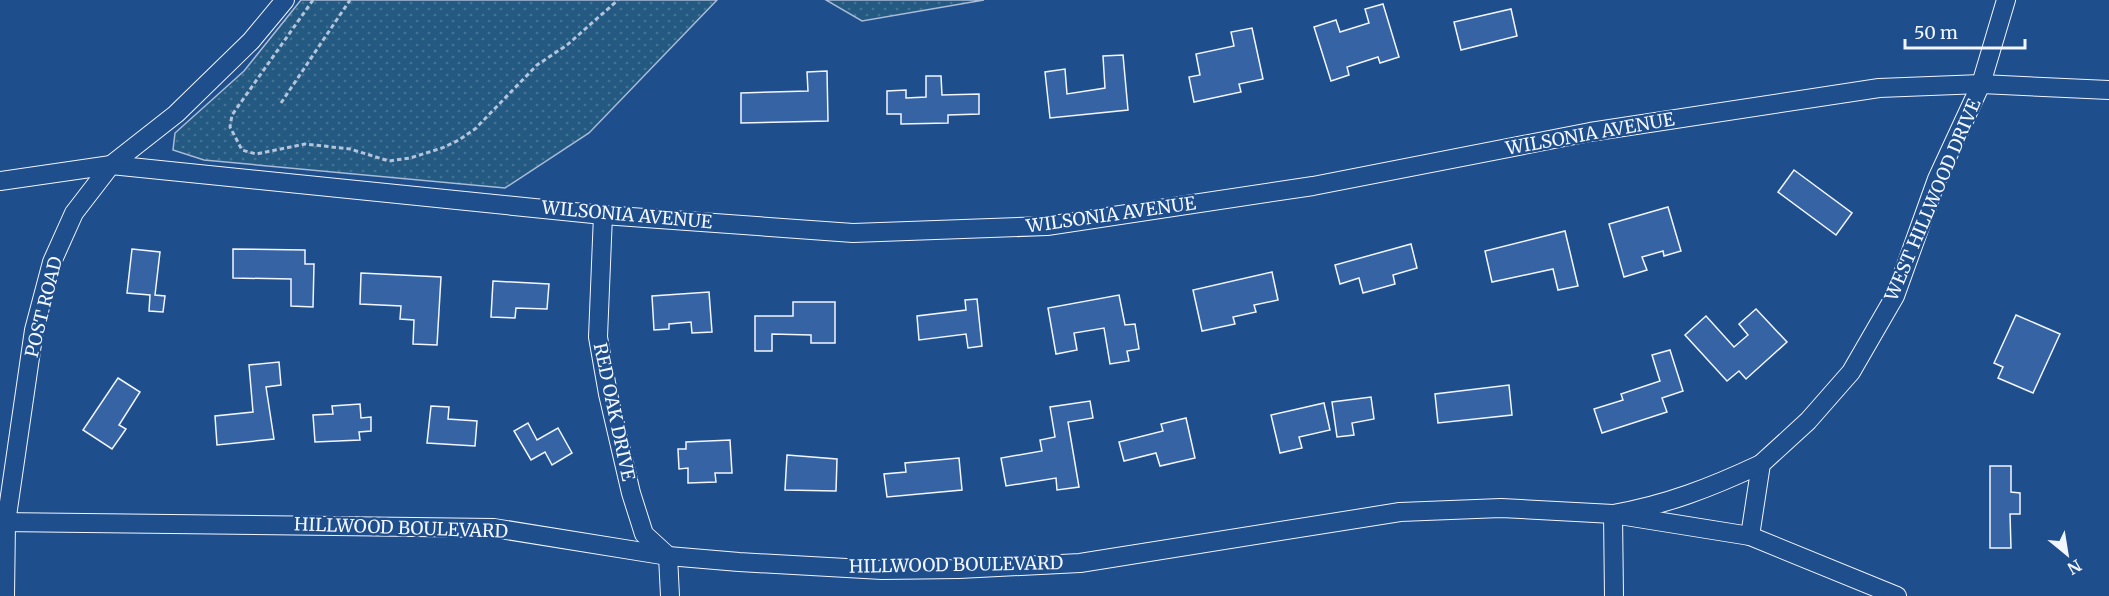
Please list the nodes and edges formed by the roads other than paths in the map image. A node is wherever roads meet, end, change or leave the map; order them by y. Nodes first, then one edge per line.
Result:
1 (285, 0) edge
2 (2006, 0) edge
3 (1981, 84) junction
4 (2109, 90) edge
5 (111, 165) junction
6 (0, 181) edge
7 (603, 215) junction
8 (1761, 464) junction
9 (1613, 514) junction
10 (3, 523) edge
11 (1750, 536) junction
12 (668, 556) junction
13 (5, 596) edge
14 (670, 596) edge
15 (1614, 596) edge
16 (1897, 596) edge

1 - 5 street, POST ROAD
2 - 3 street, WEST HILLWOOD DRIVE
3 - 4 street, WILSONIA AVENUE
3 - 7 street, WILSONIA AVENUE
3 - 8 street, WEST HILLWOOD DRIVE
5 - 6 street, WILSONIA AVENUE
5 - 7 street, WILSONIA AVENUE
5 - 10 street, POST ROAD
7 - 12 street, RED OAK DRIVE
8 - 9 street, WEST HILLWOOD DRIVE
8 - 11 street
9 - 11 street, HILLWOOD BOULEVARD
9 - 12 street, HILLWOOD BOULEVARD
9 - 15 street
10 - 12 street, HILLWOOD BOULEVARD
10 - 13 street, POST ROAD
11 - 16 street, HILLWOOD BOULEVARD
12 - 14 street

